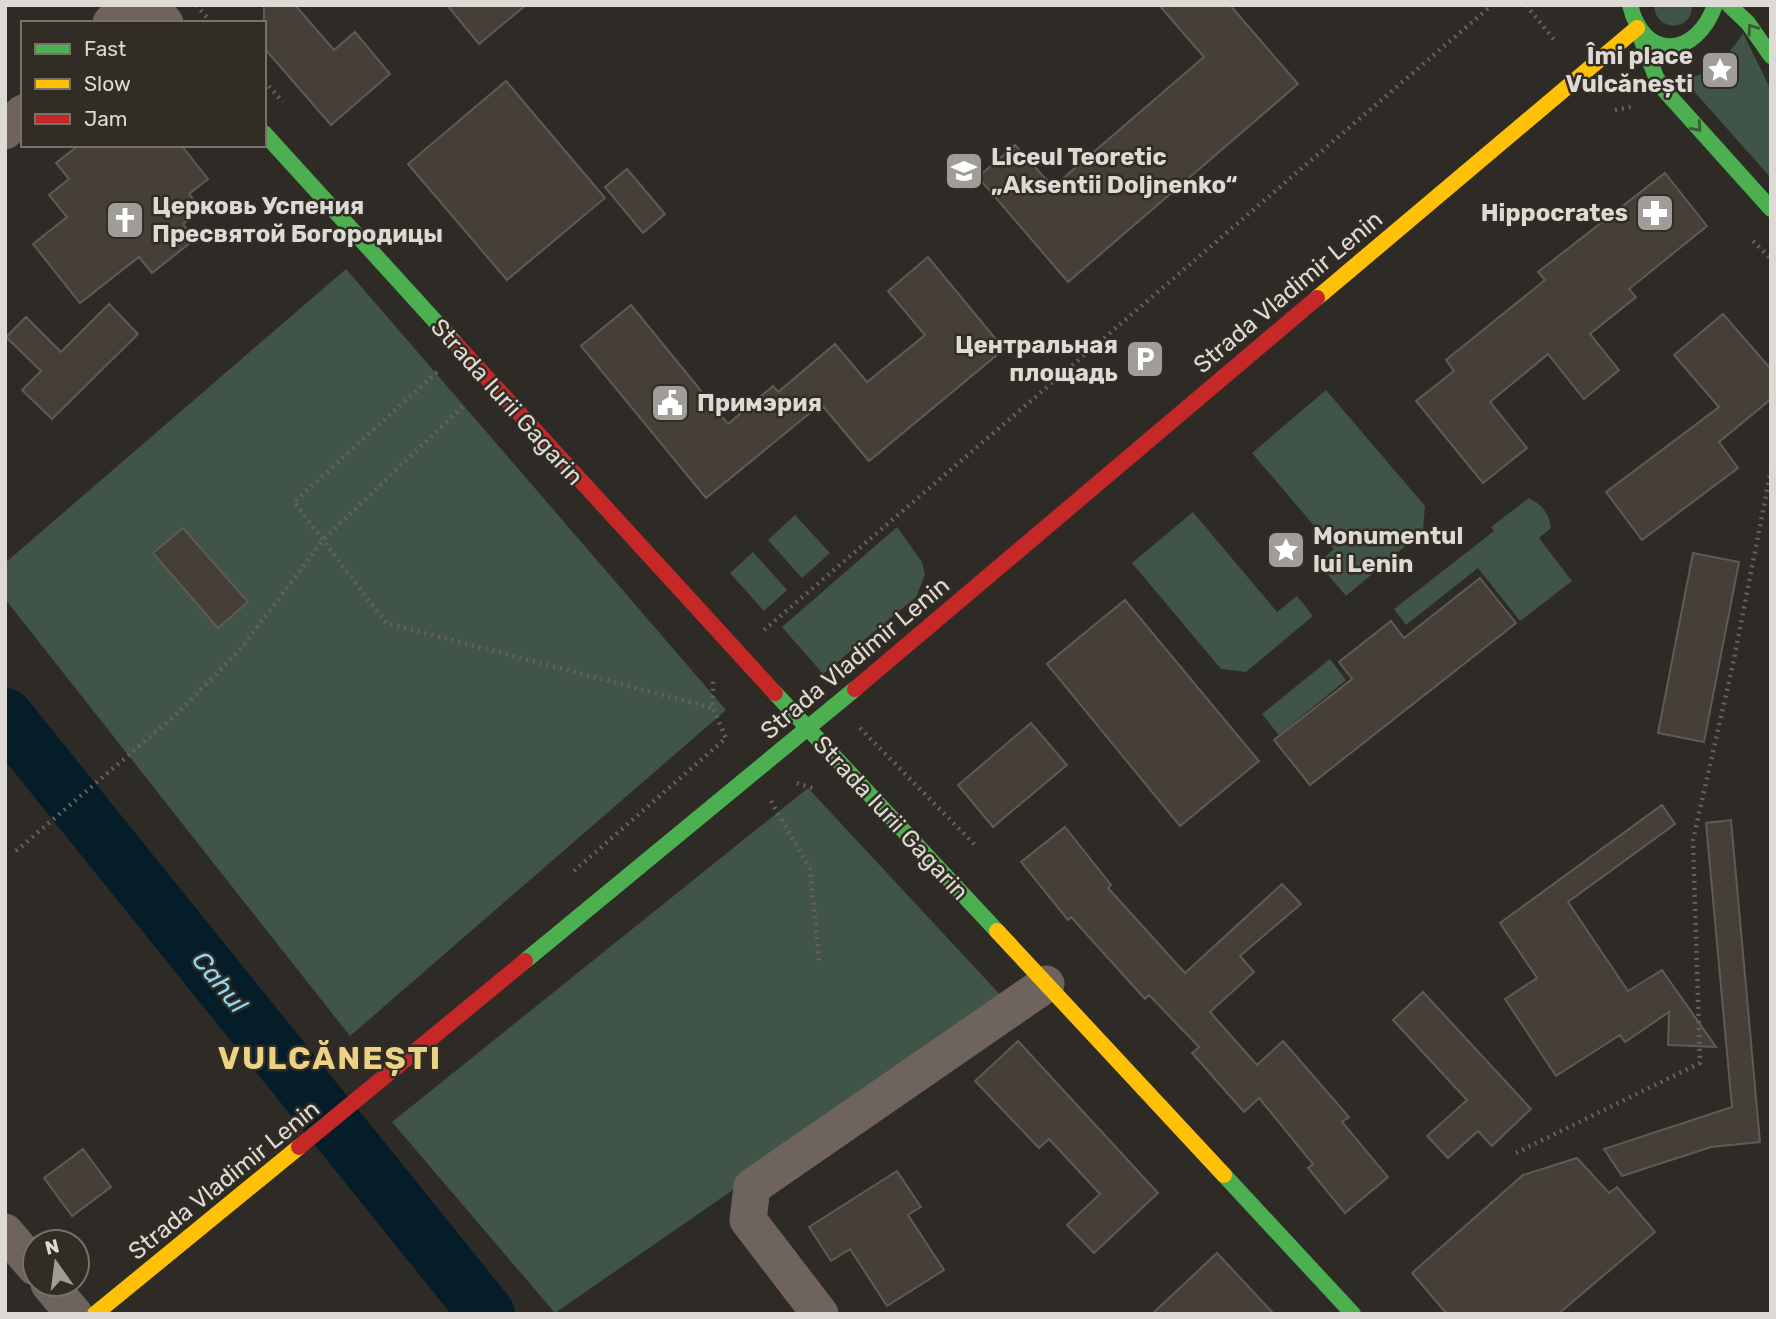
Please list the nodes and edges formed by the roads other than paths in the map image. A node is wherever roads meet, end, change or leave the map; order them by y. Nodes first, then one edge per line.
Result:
1 (128, 5) edge
2 (150, 5) edge
3 (1610, 5) edge
4 (1715, 5) edge
5 (1729, 5) edge
6 (1632, 16) edge
7 (113, 21) edge
8 (164, 21) edge
9 (1771, 57) edge
10 (21, 115) edge
11 (5, 131) edge
12 (266, 135) edge
13 (1771, 209) edge
14 (807, 728) junction
15 (1046, 984) junction
16 (5, 1232) edge
17 (21, 1251) edge
18 (61, 1298) edge
19 (74, 1314) edge
20 (95, 1314) edge
21 (820, 1314) edge
22 (1353, 1314) edge

1 - 7 street
2 - 8 street
3 - 6 main road
4 - 6 main road
9 -> 5 main road
6 -> 13 main road
6 - 14 main road, Strada Vladimir Lenin
10 - 11 street
12 - 14 main road, Strada Iurii Gagarin
14 - 15 main road, Strada Iurii Gagarin
14 - 20 main road, Strada Vladimir Lenin
15 - 21 street
15 - 22 main road, Strada Iurii Gagarin
16 - 17 street
18 - 19 street

